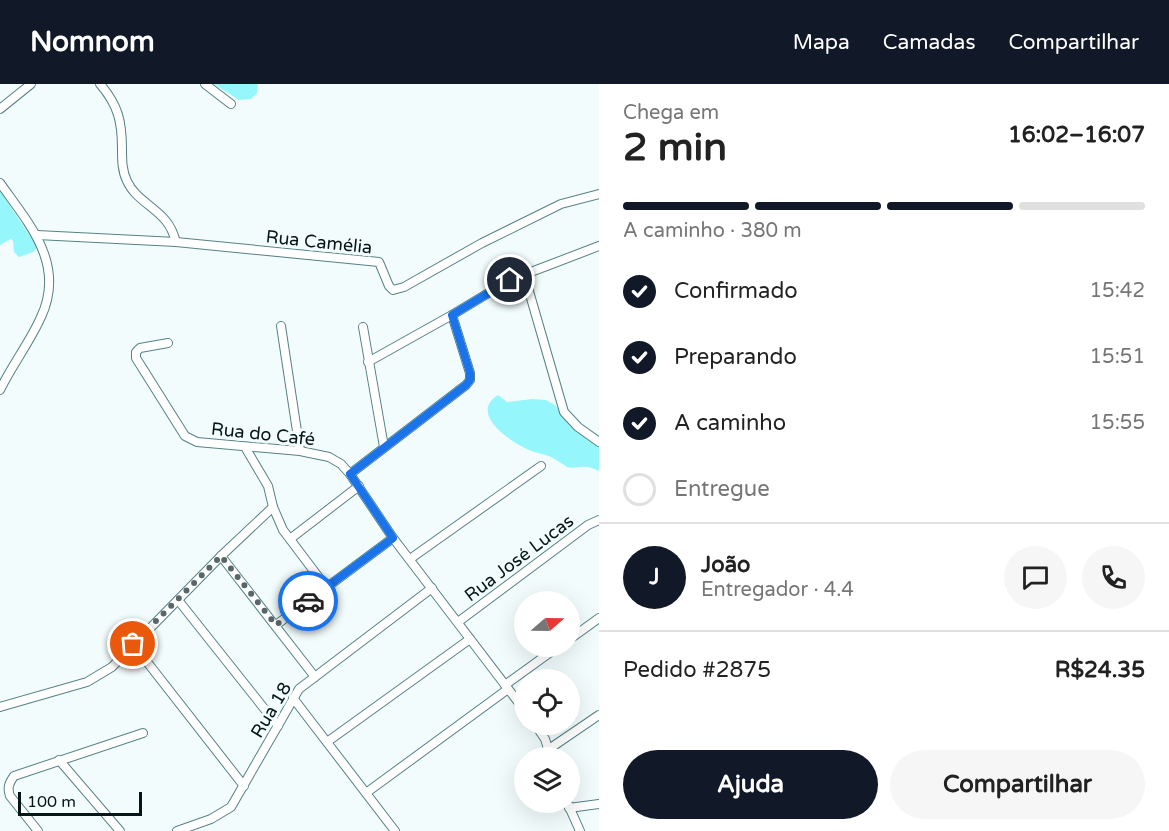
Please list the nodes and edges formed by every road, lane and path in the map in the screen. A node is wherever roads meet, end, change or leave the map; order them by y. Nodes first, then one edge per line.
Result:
1 (31, 84) edge
2 (100, 84) edge
3 (205, 84) edge
4 (231, 104) dead end
5 (0, 109) edge
6 (0, 183) edge
7 (599, 194) edge
8 (37, 235) junction
9 (176, 242) junction
10 (599, 246) edge
11 (524, 274) junction
12 (452, 315) junction
13 (281, 326) dead end
14 (363, 327) dead end
15 (168, 343) dead end
16 (368, 362) junction
17 (0, 390) edge
18 (599, 442) edge
19 (245, 447) junction
20 (384, 447) junction
21 (300, 451) junction
22 (541, 466) dead end
23 (350, 474) junction
24 (358, 486) junction
25 (273, 507) junction
26 (599, 520) edge
27 (393, 538) junction
28 (290, 539) junction
29 (221, 556) junction
30 (410, 559) junction
31 (326, 587) junction
32 (432, 588) junction
33 (178, 600) junction
34 (599, 618) edge
35 (458, 622) junction
36 (276, 625) junction
37 (580, 632) edge
38 (470, 639) junction
39 (133, 644) junction
40 (545, 657) edge
41 (315, 677) junction
42 (506, 687) junction
43 (514, 697) edge
44 (293, 698) junction
45 (0, 706) edge
46 (599, 715) edge
47 (278, 726) junction
48 (143, 733) dead end
49 (327, 742) junction
50 (558, 747) edge
51 (58, 760) junction
52 (244, 786) junction
53 (366, 793) junction
54 (599, 804) edge
55 (580, 805) edge
56 (572, 813) edge
57 (38, 831) edge
58 (120, 831) edge
59 (177, 831) edge
60 (395, 831) edge
61 (580, 831) edge

1 - 5 street
2 - 9 street
3 - 4 street
6 - 8 street
7 - 9 street, Rua Camélia
8 - 9 street, Rua Camélia
8 - 17 street
10 - 11 street
11 - 12 street
11 - 18 street
12 - 16 street
12 - 20 street
13 - 21 street
14 - 16 street
15 - 19 street, Rua do Café
16 - 20 street
19 - 21 street, Rua do Café
19 - 25 street
20 - 23 street
21 - 23 street, Rua do Café
22 - 30 street
23 - 24 street, Rua do Café
24 - 27 street, Rua do Café
24 - 28 street
25 - 28 street
25 - 29 street
26 - 35 street, Rua José Lucas
27 - 30 street, Rua do Café
27 - 31 street
28 - 31 street
29 - 33 street
29 - 36 street
30 - 32 street, Rua do Café
31 - 36 street
32 - 35 street, Rua do Café
32 - 41 street, Rua 18
33 - 39 street
33 - 47 street
34 - 37 street
35 - 38 street, Rua do Café
36 - 41 street
38 - 42 street, Rua do Café
38 - 49 street
39 - 45 street
39 - 52 street
40 - 42 street
41 - 44 street, Rua 18
42 - 43 street, Rua do Café
42 - 53 street
44 - 47 street, Rua 18
44 - 49 street
46 - 50 street
47 - 52 street, Rua 18
48 - 51 street
49 - 53 street
51 - 57 street
51 - 58 street
52 - 59 street, Rua 18
53 - 60 street
54 - 55 street
56 - 61 street

